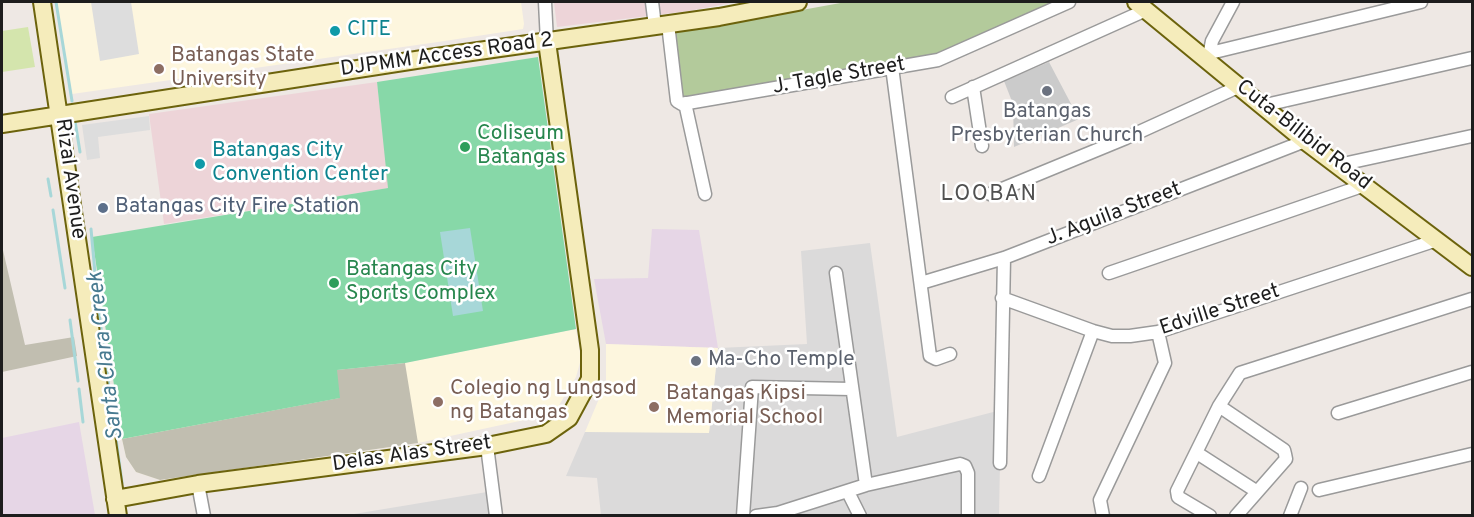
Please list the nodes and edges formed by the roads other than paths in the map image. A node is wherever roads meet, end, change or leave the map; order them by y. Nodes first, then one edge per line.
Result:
1 (42, 2) edge
2 (545, 2) edge
3 (652, 2) edge
4 (798, 2) edge
5 (1069, 2) edge
6 (1233, 2) edge
7 (1421, 2) edge
8 (1141, 6) edge
9 (662, 25) junction
10 (547, 42) junction
11 (1206, 53) junction
12 (1473, 58) edge
13 (892, 67) junction
14 (973, 87) junction
15 (1238, 87) junction
16 (952, 97) dead end
17 (685, 103) junction
18 (1261, 106) junction
19 (60, 116) junction
20 (2, 124) edge
21 (1473, 136) edge
22 (1305, 141) junction
23 (982, 146) dead end
24 (1338, 165) junction
25 (1365, 185) junction
26 (705, 194) dead end
27 (990, 194) dead end
28 (1437, 240) junction
29 (1004, 258) junction
30 (1473, 267) edge
31 (836, 273) dead end
32 (1109, 273) dead end
33 (921, 283) junction
34 (1002, 298) junction
35 (1473, 299) edge
36 (1093, 331) junction
37 (1158, 332) junction
38 (950, 354) dead end
39 (1473, 372) edge
40 (851, 389) junction
41 (1219, 406) junction
42 (1338, 413) dead end
43 (487, 446) junction
44 (1197, 453) junction
45 (1473, 454) edge
46 (1000, 463) dead end
47 (1039, 476) dead end
48 (198, 484) junction
49 (866, 485) junction
50 (1301, 488) dead end
51 (1319, 490) dead end
52 (1256, 491) junction
53 (848, 492) junction
54 (117, 507) edge
55 (778, 514) edge
56 (204, 516) edge
57 (496, 516) edge
58 (743, 516) edge
59 (756, 516) edge
60 (860, 516) edge
61 (968, 516) edge
62 (1103, 516) edge
63 (1210, 516) edge
64 (1236, 516) edge
65 (1290, 516) edge

1 - 19 street, Rizal Avenue
2 - 10 street, Delas Alas Street
3 - 9 street
4 - 9 street, DJPMM Access Road 2
5 - 13 street, J. Tagle Street
6 - 11 street
7 - 11 street
8 - 11 street, Cuta-Bilibid Road
8 - 14 street
9 - 10 street, DJPMM Access Road 2
9 - 17 street
10 - 19 street, DJPMM Access Road 2
10 - 43 street, Delas Alas Street
11 - 15 street, Cuta-Bilibid Road
12 - 18 street
13 - 17 street, J. Tagle Street
13 - 33 street
14 - 16 street
14 - 23 street
15 - 18 street, Cuta-Bilibid Road
15 - 27 street
17 - 26 street
18 - 22 street, Cuta-Bilibid Road
19 - 20 street, DJPMM Access Road 2
19 - 54 street, Rizal Avenue
21 - 24 street
22 - 24 street, Cuta-Bilibid Road
22 - 29 street, J. Aguila Street
24 - 25 street, Cuta-Bilibid Road
25 - 28 street, Cuta-Bilibid Road
25 - 32 street
28 - 30 street, Cuta-Bilibid Road
28 - 37 street, Edville Street
29 - 33 street, J. Aguila Street
29 - 34 street
31 - 40 street
33 - 38 street
34 - 36 street, Edville Street
34 - 46 street
35 - 41 street
36 - 37 street, Edville Street
36 - 47 street
37 - 62 street
39 - 42 street
40 - 49 street
40 - 58 street
41 - 44 street
41 - 52 street
43 - 48 street, Delas Alas Street
43 - 57 street
44 - 52 street
44 - 63 street
45 - 51 street
48 - 54 street, Delas Alas Street
48 - 56 street
49 - 53 street
49 - 61 street
50 - 65 street
52 - 64 street
53 - 55 street
53 - 60 street
55 - 59 street

